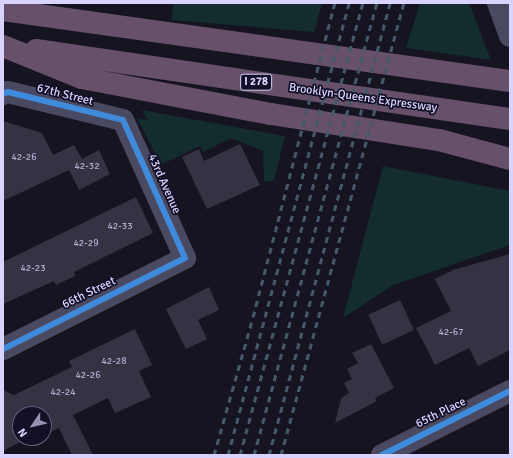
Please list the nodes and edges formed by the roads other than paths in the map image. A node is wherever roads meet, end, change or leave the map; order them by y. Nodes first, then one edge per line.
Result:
1 (498, 3) edge
2 (3, 10) edge
3 (510, 36) edge
4 (3, 45) edge
5 (510, 81) edge
6 (3, 94) edge
7 (510, 119) edge
8 (123, 120) joint
9 (510, 159) edge
10 (185, 258) joint
11 (3, 348) edge
12 (510, 391) edge
13 (382, 455) edge

1 - 3 street
2 - 5 highway
4 - 7 highway, Brooklyn-Queens Expressway / I 278
4 - 9 highway
6 - 8 street, 67th Street
8 - 10 street, 43rd Avenue
10 - 11 street, 66th Street
12 - 13 street, 65th Place

